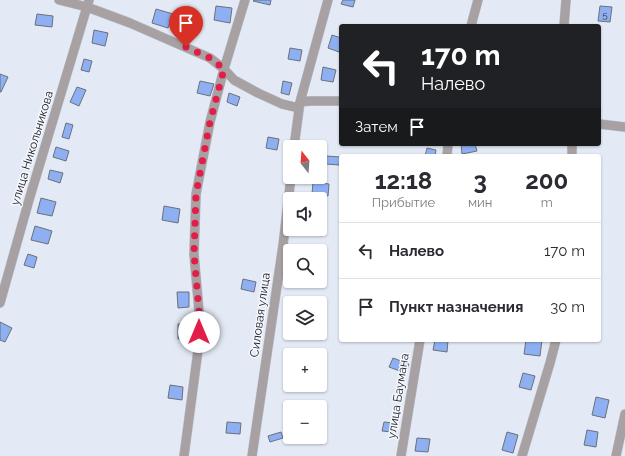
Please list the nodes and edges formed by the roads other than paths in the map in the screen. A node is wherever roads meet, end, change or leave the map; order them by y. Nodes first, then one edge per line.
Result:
1 (59, 0) edge
2 (245, 0) edge
3 (328, 0) edge
4 (478, 0) edge
5 (566, 0) edge
6 (88, 3) edge
7 (472, 24) edge
8 (564, 24) edge
9 (224, 69) junction
10 (339, 101) edge
11 (299, 105) junction
12 (601, 124) edge
13 (625, 127) edge
14 (295, 140) edge
15 (290, 184) edge
16 (0, 303) edge
17 (420, 342) edge
18 (555, 342) edge
19 (625, 414) edge
20 (184, 456) edge
21 (252, 456) edge
22 (401, 456) edge
23 (522, 456) edge
24 (616, 456) edge

1 - 6 street
2 - 9 street
3 - 11 street
4 - 7 street
5 - 8 street
6 - 9 street
6 - 16 street, улица Никольникова
9 - 11 street
9 - 20 street
10 - 11 street
11 - 14 street
12 - 13 street
15 - 21 street, Силовая улица
17 - 22 street, улица Баумана
18 - 23 street
19 - 24 street

